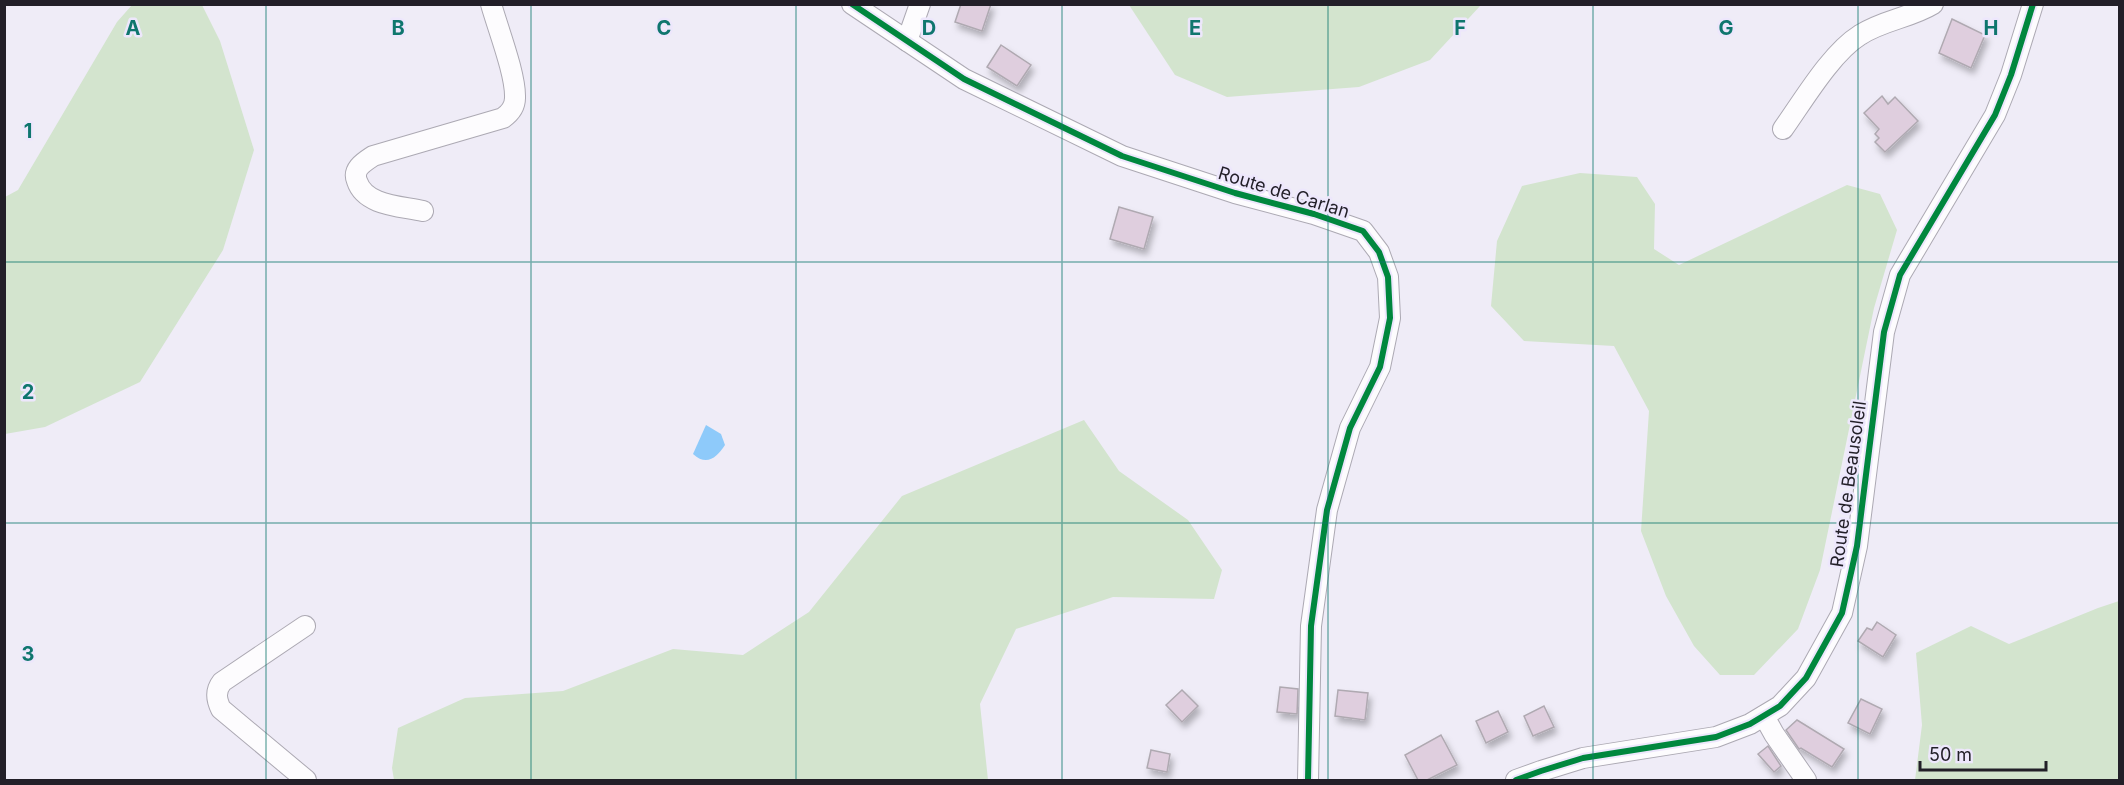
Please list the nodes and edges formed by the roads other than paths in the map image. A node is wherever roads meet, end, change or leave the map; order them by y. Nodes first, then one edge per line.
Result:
1 (491, 4) edge
2 (852, 4) edge
3 (920, 4) edge
4 (1933, 4) edge
5 (2032, 4) edge
6 (907, 41) junction
7 (1783, 129) dead end
8 (423, 211) dead end
9 (305, 626) dead end
10 (1764, 716) junction
11 (306, 780) edge
12 (1308, 780) edge
13 (1516, 780) edge
14 (1806, 780) edge

1 - 8 street
2 - 6 street, Route de Carlan
3 - 6 street
4 - 7 street
5 - 10 street, Route de Beausoleil
6 - 12 street, Route de Carlan
9 - 11 street
10 - 13 street, Route de Beausoleil
10 - 14 street

